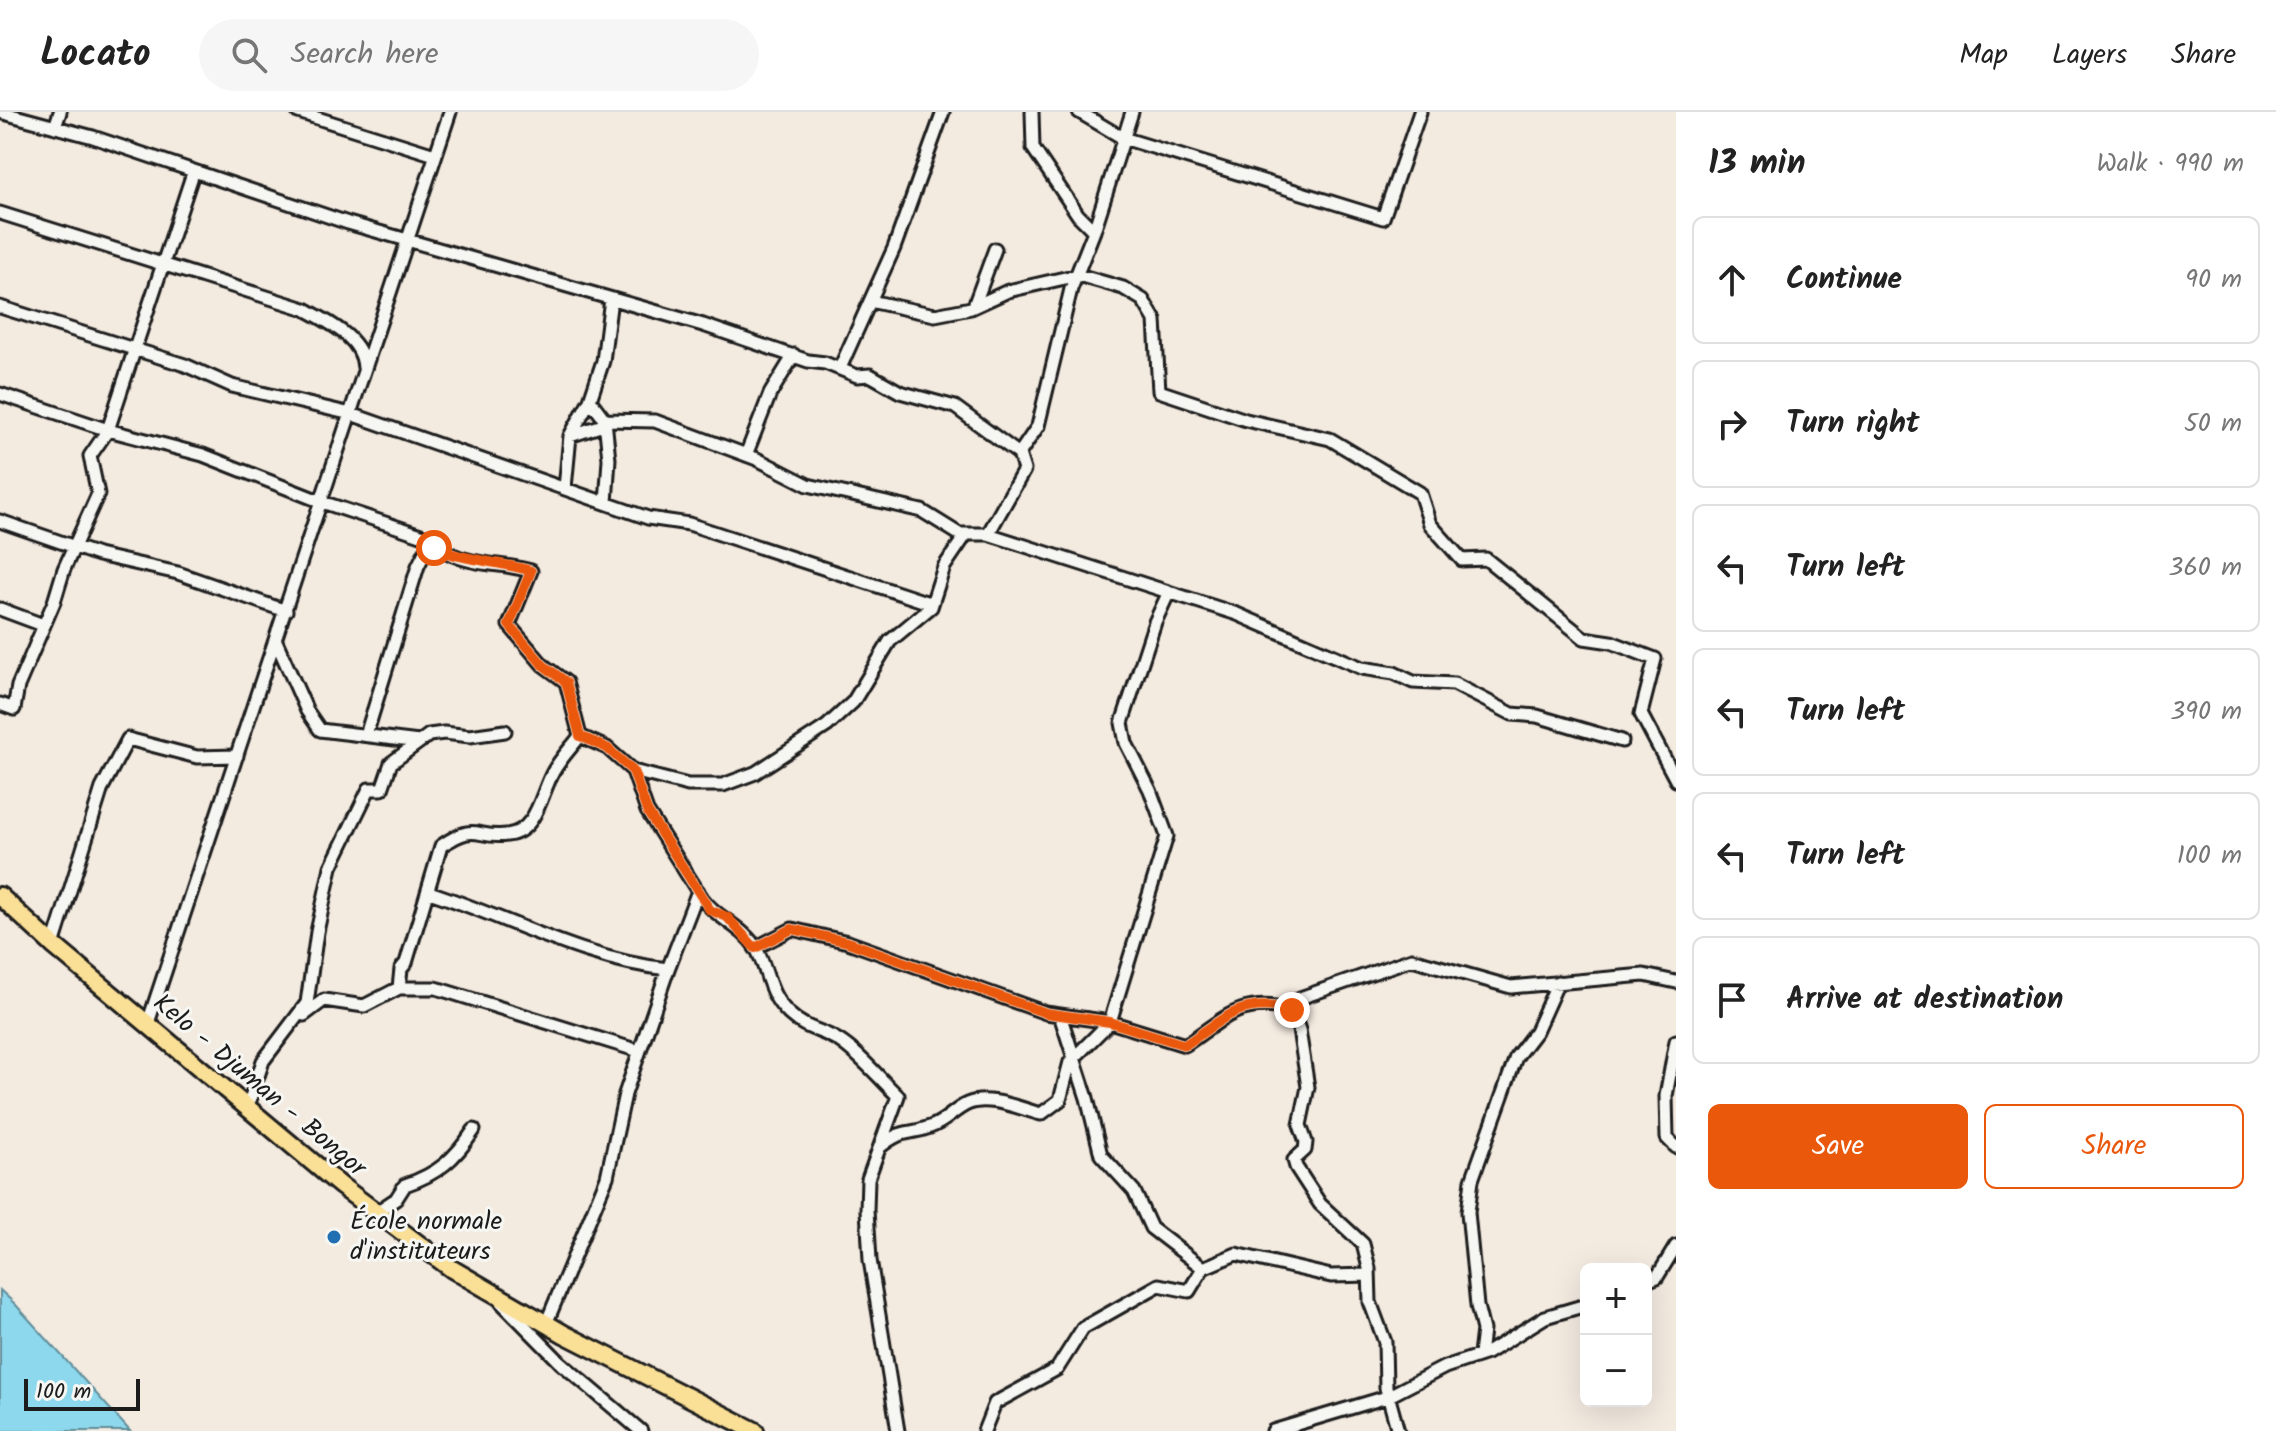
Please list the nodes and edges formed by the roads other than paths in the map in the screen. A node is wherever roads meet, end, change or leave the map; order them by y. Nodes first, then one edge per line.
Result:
1 (0, 112) edge
2 (60, 112) edge
3 (298, 112) edge
4 (450, 112) edge
5 (943, 112) edge
6 (1032, 112) edge
7 (1079, 112) edge
8 (1132, 112) edge
9 (1420, 112) edge
10 (337, 118) edge
11 (55, 127) junction
12 (1123, 138) junction
13 (435, 155) junction
14 (193, 173) junction
15 (0, 213) edge
16 (1094, 231) junction
17 (407, 241) junction
18 (995, 249) dead end
19 (162, 266) junction
20 (1078, 275) junction
21 (611, 299) junction
22 (870, 301) junction
23 (974, 306) junction
24 (0, 307) edge
25 (134, 347) junction
26 (794, 355) junction
27 (840, 368) junction
28 (364, 374) junction
29 (0, 394) edge
30 (590, 400) junction
31 (351, 414) junction
32 (606, 422) junction
33 (108, 430) junction
34 (570, 436) junction
35 (1019, 454) junction
36 (746, 455) junction
37 (565, 488) junction
38 (322, 502) junction
39 (606, 503) junction
40 (0, 521) edge
41 (988, 534) junction
42 (965, 536) junction
43 (73, 546) junction
44 (447, 553) junction
45 (1168, 594) junction
46 (932, 604) junction
47 (0, 609) edge
48 (286, 611) junction
49 (43, 625) junction
50 (276, 641) junction
51 (0, 704) edge
52 (505, 731) dead end
53 (366, 735) junction
54 (580, 736) junction
55 (1622, 741) dead end
56 (419, 742) junction
57 (237, 756) junction
58 (1670, 761) edge
59 (633, 771) junction
60 (1676, 780) edge
61 (698, 891) junction
62 (429, 892) junction
63 (0, 896) edge
64 (53, 945) junction
65 (755, 948) junction
66 (668, 969) junction
67 (1558, 982) junction
68 (1676, 982) edge
69 (399, 988) junction
70 (1292, 1007) dead end
71 (1060, 1015) junction
72 (297, 1020) junction
73 (1110, 1022) junction
74 (148, 1023) junction
75 (1676, 1041) edge
76 (639, 1051) junction
77 (1075, 1058) junction
78 (248, 1106) junction
79 (474, 1130) dead end
80 (1676, 1147) edge
81 (879, 1148) junction
82 (375, 1213) junction
83 (1676, 1246) edge
84 (1203, 1268) junction
85 (1369, 1275) junction
86 (1652, 1279) edge
87 (498, 1298) junction
88 (1580, 1307) edge
89 (546, 1324) junction
90 (1480, 1355) junction
91 (1387, 1397) junction
92 (641, 1431) edge
93 (755, 1431) edge
94 (898, 1431) edge
95 (984, 1431) edge
96 (1273, 1431) edge
97 (1398, 1431) edge

1 - 11 street
2 - 11 street
3 - 10 street
4 - 13 street
5 - 22 street
6 - 16 street
7 - 12 street
8 - 12 street
9 - 12 street
10 - 13 street
11 - 14 street
12 - 16 street
13 - 17 street
14 - 17 street
14 - 19 street
15 - 19 street
16 - 20 street
17 - 21 street
17 - 28 street
18 - 23 street
19 - 25 street
19 - 28 street
20 - 23 street
20 - 35 street
20 - 58 street
21 - 26 street
21 - 30 street
22 - 23 street
22 - 27 street
24 - 25 street
25 - 31 street
25 - 33 street
26 - 27 street
26 - 36 street
27 - 35 street
28 - 31 street
29 - 33 street
30 - 32 street
30 - 34 street
31 - 37 street
31 - 38 street
32 - 34 street
32 - 36 street
32 - 39 street
33 - 38 street
33 - 43 street
34 - 37 street
35 - 41 street
36 - 42 street
37 - 39 street
38 - 44 street
38 - 48 street
39 - 46 street
40 - 43 street
41 - 42 street
41 - 45 street
42 - 46 street
43 - 48 street
43 - 49 street
44 - 53 street
44 - 54 street
45 - 55 street
45 - 73 street
46 - 59 street
47 - 49 street
48 - 50 street
49 - 51 street
50 - 53 street
50 - 57 street
52 - 56 street
53 - 56 street
54 - 59 street
54 - 62 street
56 - 72 street
57 - 64 street
57 - 74 street
58 - 60 street
59 - 61 street
61 - 65 street
61 - 66 street
62 - 66 street
62 - 69 street
63 - 64 highway, Kelo - Djuman - Bongor
64 - 74 highway, Kelo - Djuman - Bongor
65 - 71 street
65 - 81 street
66 - 76 street
67 - 68 street
67 - 70 street
67 - 90 street
69 - 72 street
69 - 76 street
71 - 73 street
71 - 77 street
72 - 78 street
73 - 77 street
73 - 85 street
74 - 78 highway, Kelo - Djuman - Bongor
75 - 80 street
76 - 89 street
77 - 81 street
77 - 84 street
78 - 82 highway, Kelo - Djuman - Bongor
79 - 82 street
81 - 94 street
82 - 87 highway, Kelo - Djuman - Bongor
83 - 86 street
84 - 85 street
84 - 95 street
85 - 91 street
87 - 89 highway, Kelo - Djuman - Bongor
87 - 92 street
88 - 90 street
89 - 93 highway, Kelo - Djuman - Bongor
90 - 91 street
91 - 96 street
91 - 97 street

